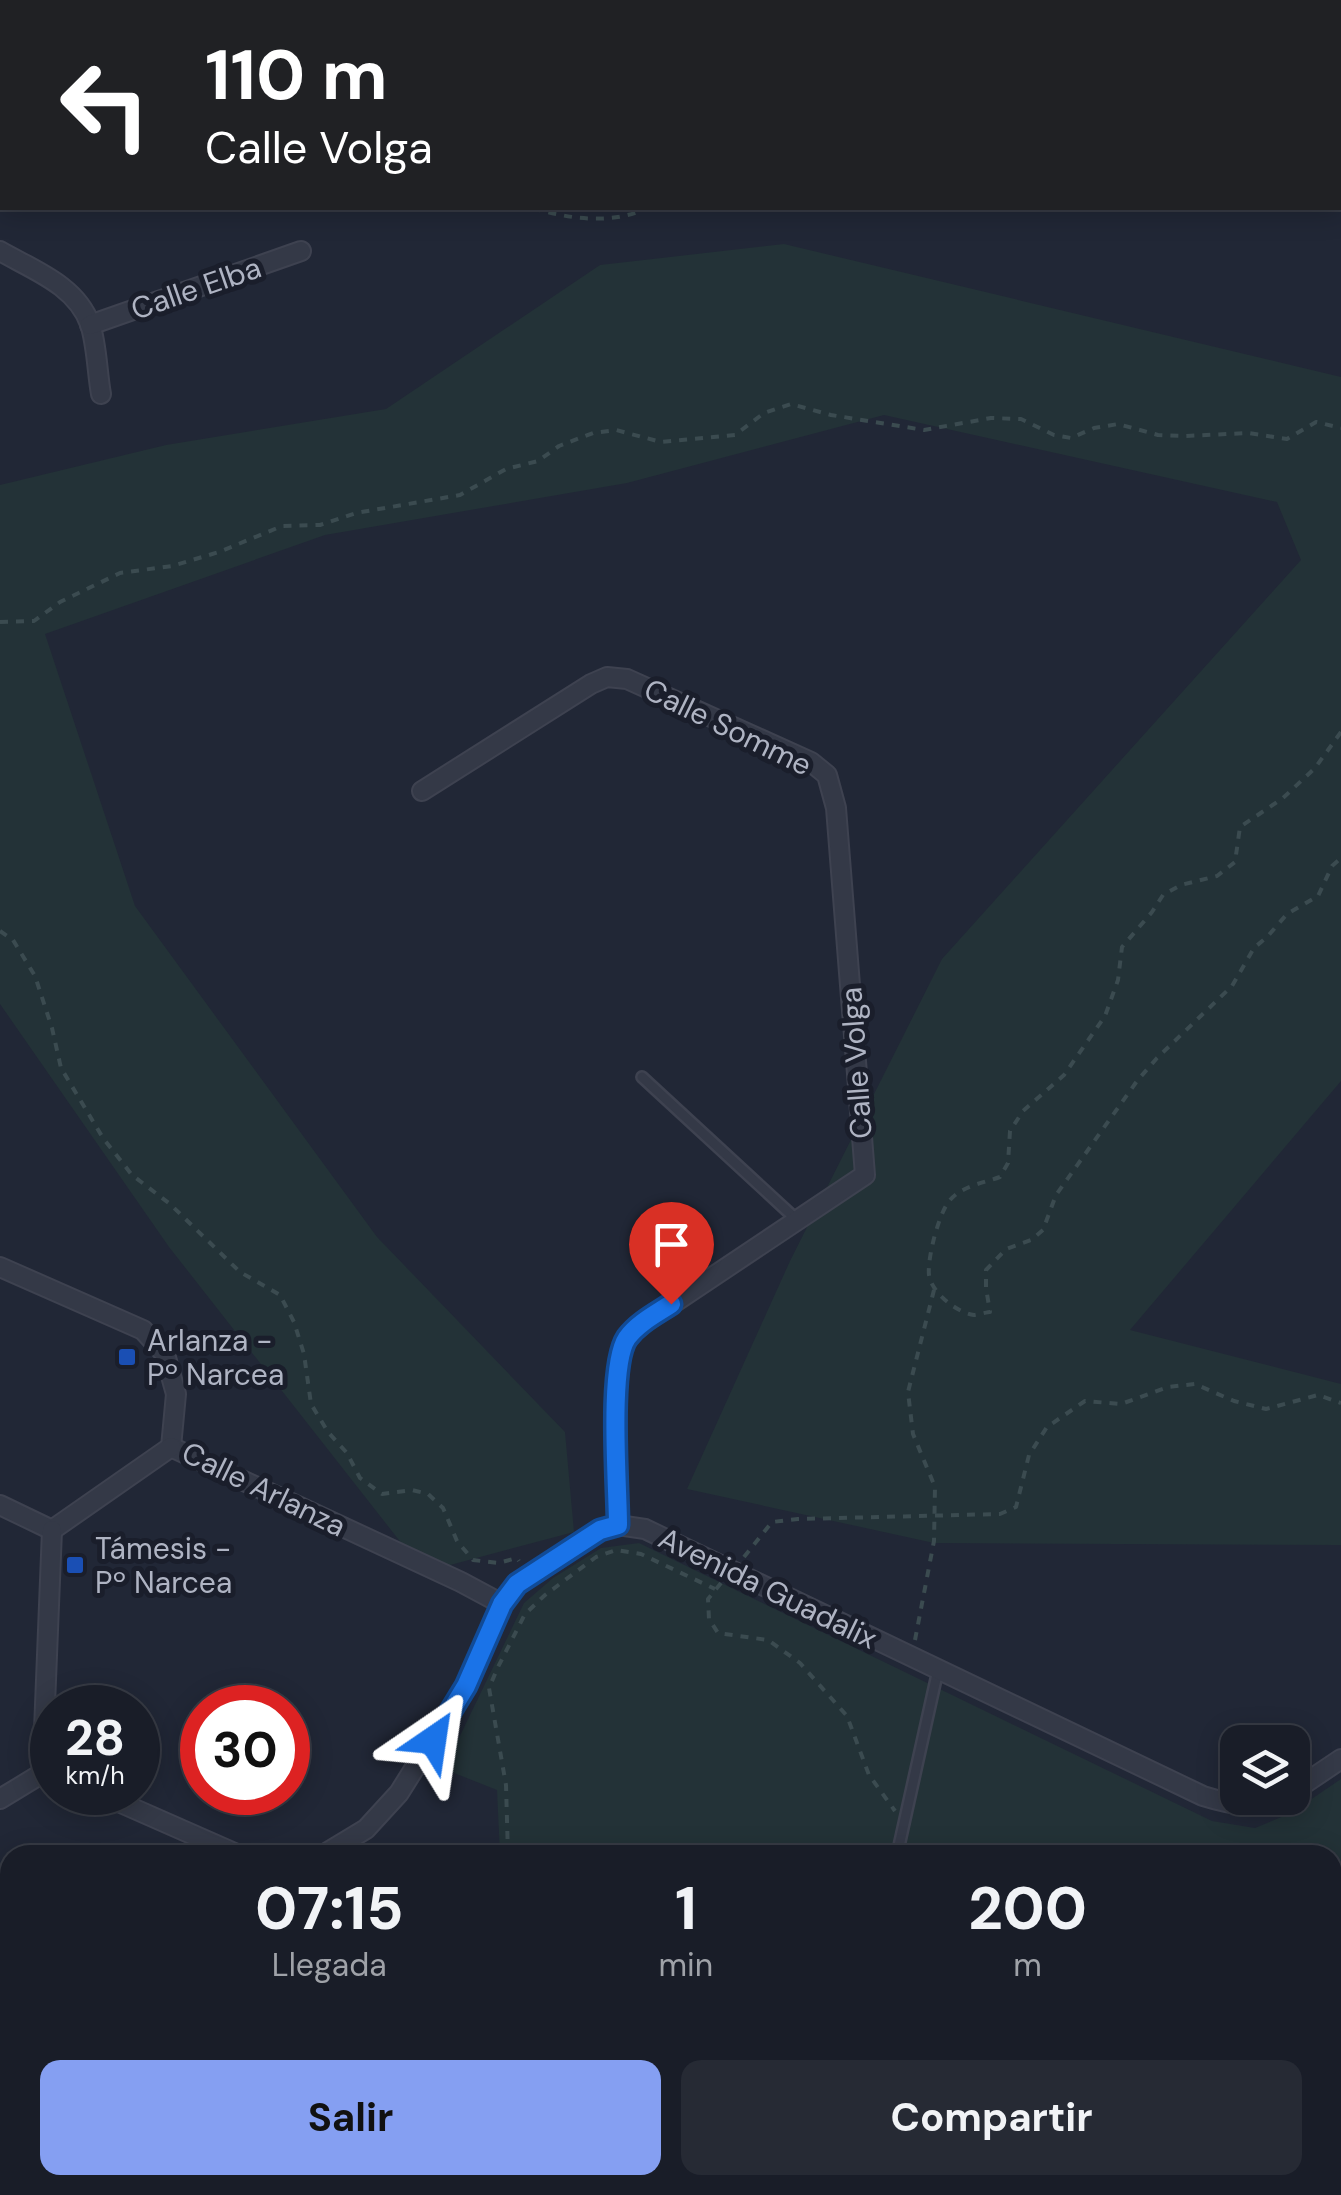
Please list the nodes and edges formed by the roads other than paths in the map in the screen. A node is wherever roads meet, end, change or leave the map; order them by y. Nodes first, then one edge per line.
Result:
1 (0, 251) edge
2 (301, 251) dead end
3 (90, 325) junction
4 (101, 394) dead end
5 (827, 775) joint
6 (422, 791) dead end
7 (642, 1076) dead end
8 (797, 1220) junction
9 (0, 1267) edge
10 (171, 1448) junction
11 (0, 1504) edge
12 (618, 1525) junction
13 (52, 1530) junction
14 (502, 1604) junction
15 (938, 1670) junction
16 (46, 1685) edge
17 (1341, 1759) edge
18 (1310, 1780) edge
19 (30, 1782) edge
20 (0, 1799) edge
21 (1220, 1801) edge
22 (148, 1815) edge
23 (216, 1845) edge
24 (338, 1845) edge
25 (899, 1845) edge

1 - 3 street, Calle Elba
2 - 3 street, Calle Elba
3 - 4 street, Calle Elba
5 - 6 street, Calle Somme
5 - 8 street, Calle Volga
7 - 8 lane
8 - 12 street, Calle Volga
9 - 10 street, Calle Arlanza
10 - 13 street
10 - 14 street, Calle Arlanza
11 - 13 street
12 - 14 street, Avenida Guadalix
12 - 15 street, Avenida Guadalix
13 - 16 street
14 - 24 street, Avenida Guadalix
15 - 21 street, Avenida Guadalix
15 - 25 lane
17 - 18 street
19 - 20 street
22 - 23 street

